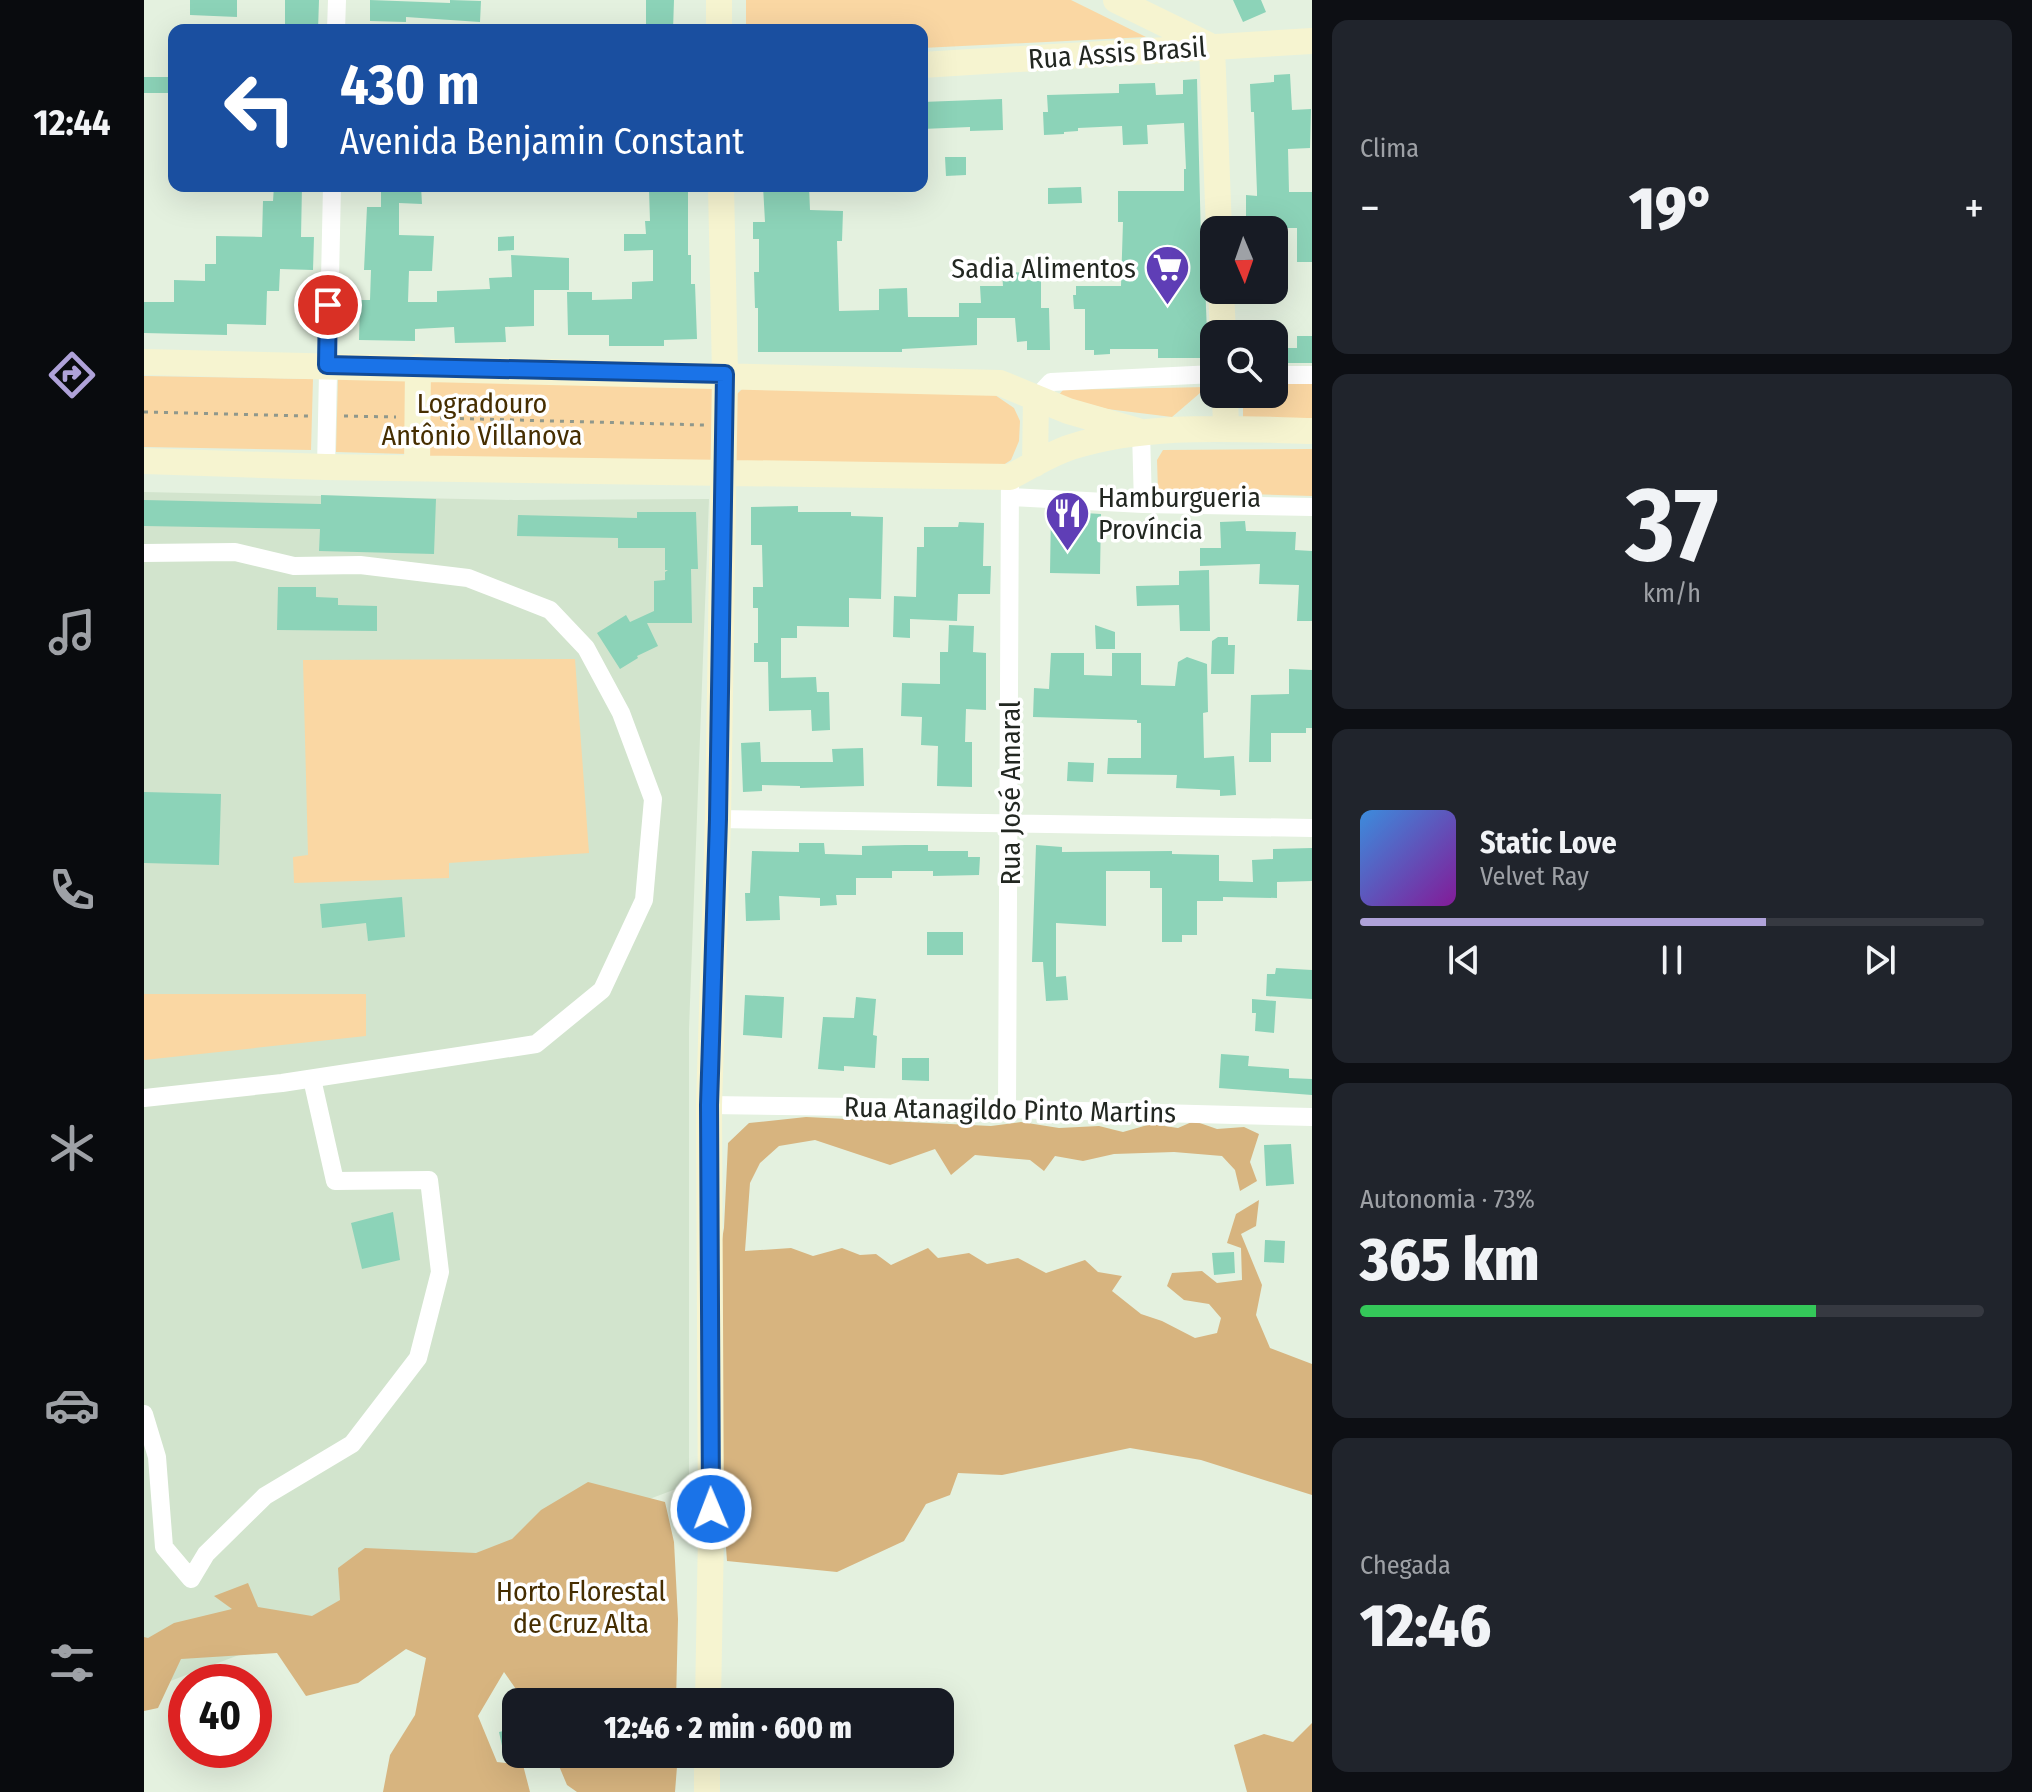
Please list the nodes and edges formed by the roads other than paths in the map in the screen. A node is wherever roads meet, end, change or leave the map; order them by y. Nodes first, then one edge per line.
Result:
1 (337, 0) edge
2 (719, 0) edge
3 (1116, 0) edge
4 (336, 24) edge
5 (719, 24) edge
6 (1312, 41) edge
7 (1212, 47) junction
8 (928, 65) edge
9 (332, 192) edge
10 (721, 192) edge
11 (1218, 216) edge
12 (144, 362) edge
13 (327, 365) junction
14 (418, 367) junction
15 (725, 374) junction
16 (1200, 375) edge
17 (1288, 375) edge
18 (1312, 375) edge
19 (1036, 398) junction
20 (1225, 408) edge
21 (1226, 429) junction
22 (1312, 431) edge
23 (1141, 432) junction
24 (144, 461) edge
25 (1035, 464) junction
26 (326, 467) junction
27 (417, 468) junction
28 (724, 474) junction
29 (1010, 487) junction
30 (1143, 504) junction
31 (1312, 507) edge
32 (144, 553) edge
33 (718, 819) junction
34 (1010, 822) junction
35 (1312, 828) edge
36 (312, 1079) junction
37 (144, 1098) edge
38 (709, 1105) junction
39 (1007, 1109) junction
40 (1312, 1117) edge
41 (144, 1414) edge
42 (708, 1688) edge
43 (707, 1768) edge
44 (707, 1792) edge

1 - 4 street
2 - 5 main road
3 - 7 main road
6 - 7 main road, Rua Assis Brasil
7 - 8 main road, Rua Assis Brasil
7 - 11 main road
9 - 13 street
10 - 15 main road
12 - 13 main road
13 - 14 main road
13 - 26 street
14 - 15 main road
14 - 27 main road
15 - 19 main road
15 - 28 main road
16 - 19 street
17 - 18 street
19 - 23 main road
19 - 25 main road
20 - 21 main road
21 - 22 main road
21 - 23 main road
23 - 25 main road
23 - 30 street
24 - 26 main road
25 - 29 main road
26 - 27 main road
27 - 28 main road
28 - 29 main road
28 - 33 main road
29 - 30 street
29 - 34 street, Rua José Amaral
30 - 31 street
32 - 36 street
33 - 34 street
33 - 38 main road
34 - 35 street
34 - 39 street, Rua José Amaral
36 - 37 street
36 - 41 street
38 - 39 street, Rua Atanagildo Pinto Martins
38 - 42 main road
39 - 40 street, Rua Atanagildo Pinto Martins
43 - 44 main road

